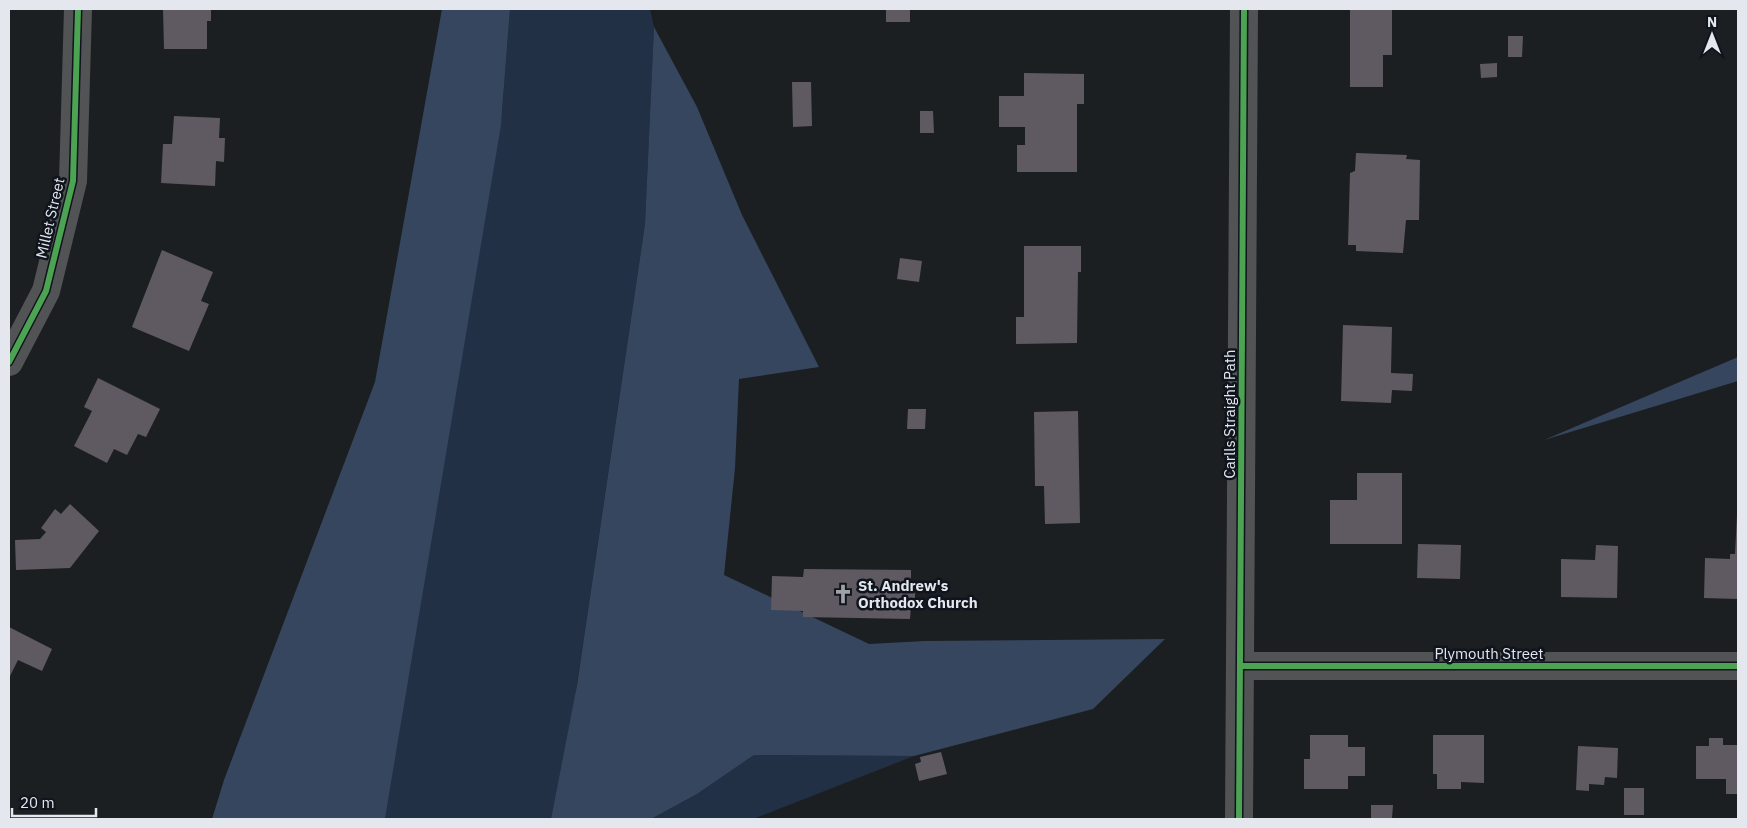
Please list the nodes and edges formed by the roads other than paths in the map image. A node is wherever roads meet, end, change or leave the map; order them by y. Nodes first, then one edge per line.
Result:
1 (78, 9) edge
2 (1244, 9) edge
3 (9, 362) edge
4 (1240, 666) junction
5 (1738, 666) edge
6 (1239, 819) edge

1 - 3 street, Millet Street
2 - 4 street, Carlls Straight Path
4 - 5 street, Plymouth Street
4 - 6 street, Carlls Straight Path

